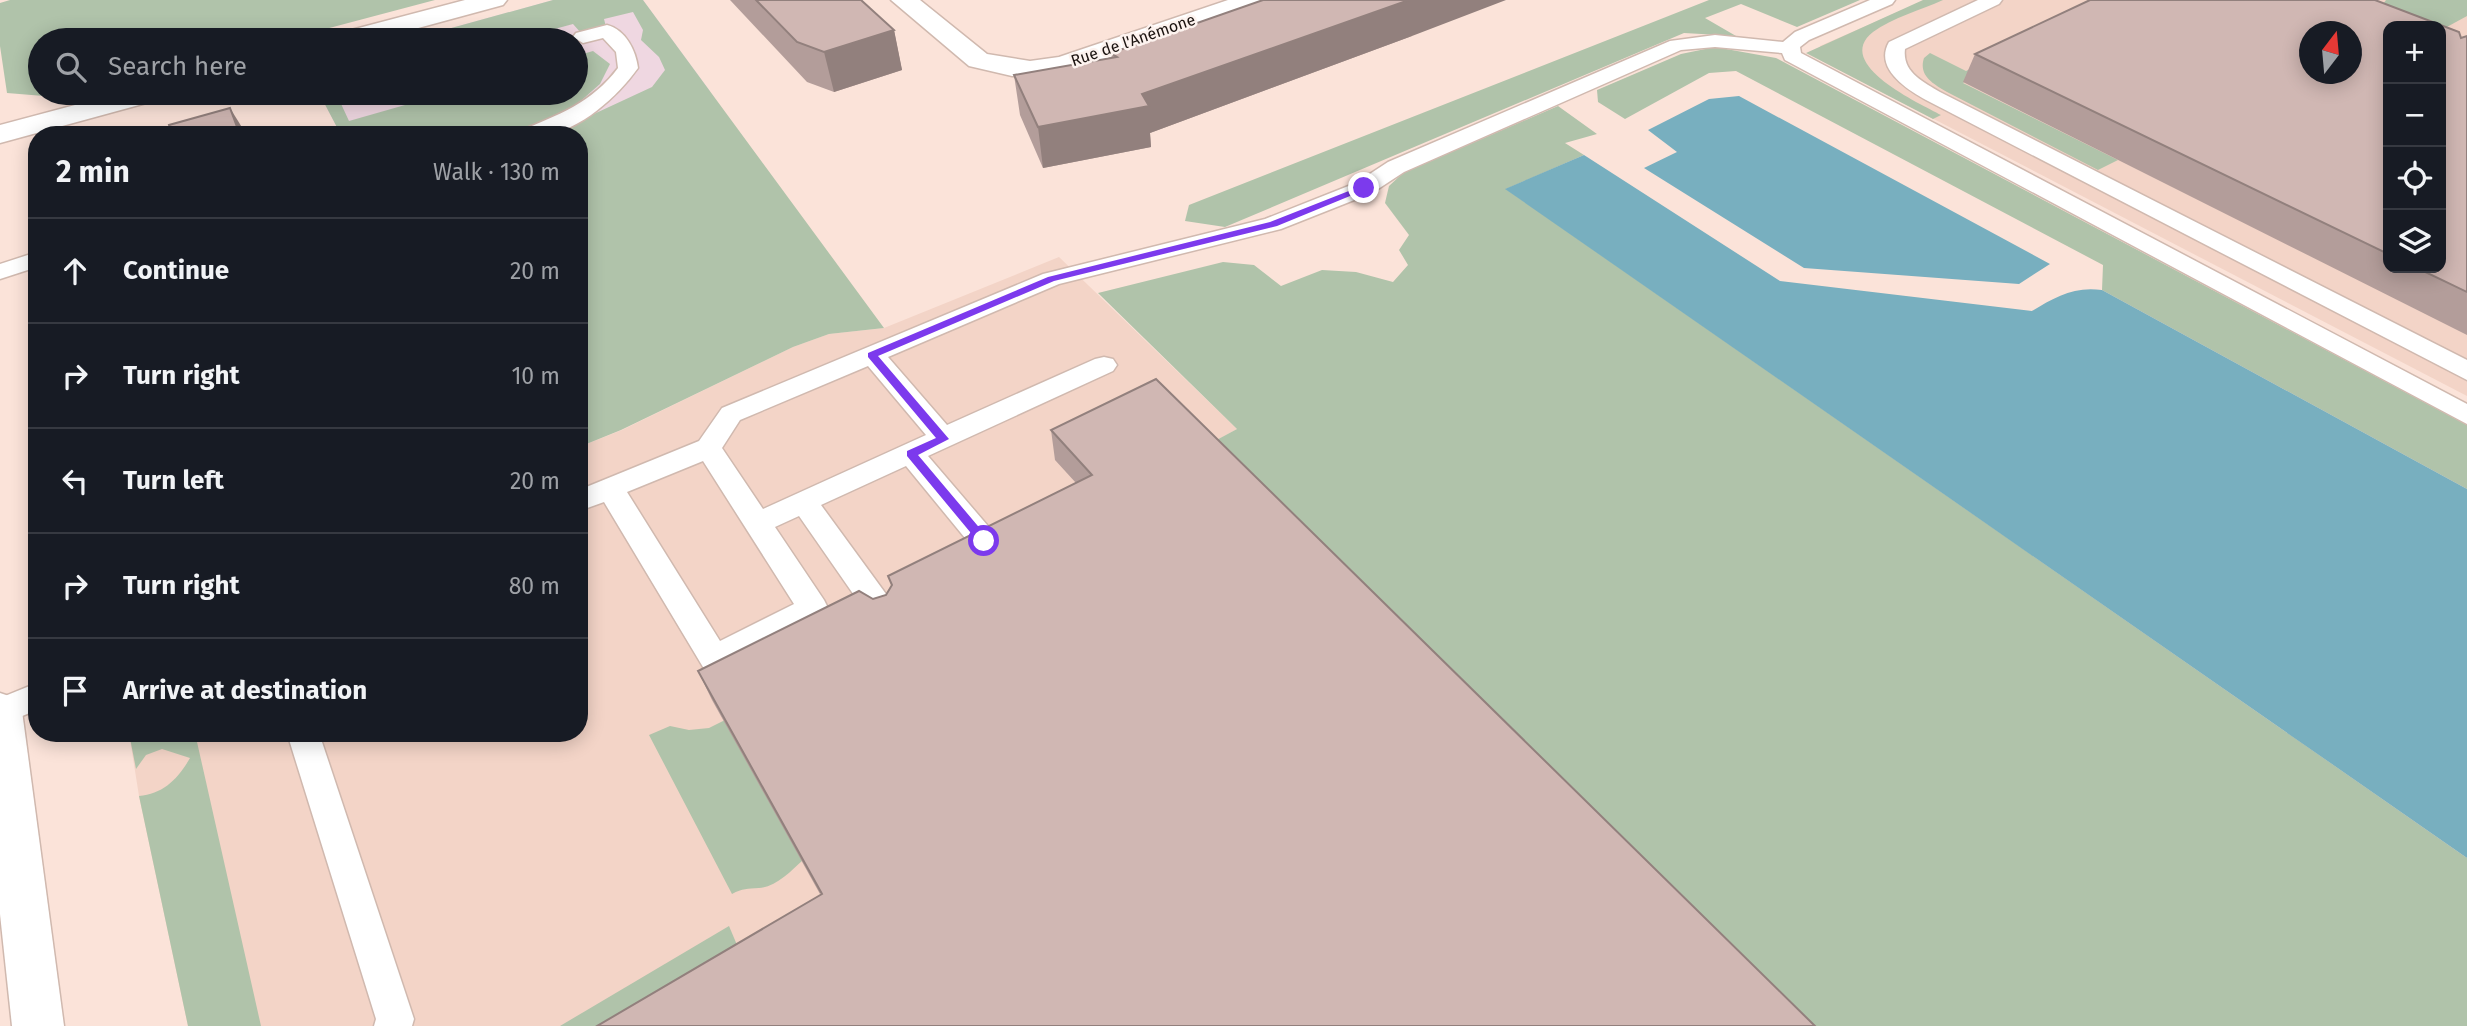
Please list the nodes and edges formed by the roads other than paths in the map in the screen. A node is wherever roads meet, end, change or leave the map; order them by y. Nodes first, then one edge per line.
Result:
1 (494, 0) edge
2 (904, 0) edge
3 (1252, 0) edge
4 (1886, 0) edge
5 (1993, 0) edge
6 (390, 28) edge
7 (588, 36) edge
8 (1790, 48) junction
9 (107, 105) edge
10 (28, 126) edge
11 (29, 126) edge
12 (549, 126) edge
13 (0, 134) edge
14 (28, 262) edge
15 (0, 272) edge
16 (872, 355) junction
17 (1104, 365) dead end
18 (2467, 371) edge
19 (2467, 415) edge
20 (944, 439) junction
21 (708, 448) junction
22 (911, 454) junction
23 (610, 488) junction
24 (588, 497) edge
25 (804, 502) junction
26 (757, 523) junction
27 (984, 541) edge
28 (883, 613) edge
29 (28, 700) edge
30 (0, 711) edge
31 (306, 742) edge
32 (10, 870) edge
33 (36, 1025) edge
34 (393, 1026) edge

1 - 6 street
2 - 3 street, Rue de l'Anémone
4 - 8 lane
5 - 18 lane
7 - 12 lane
8 - 16 lane
8 - 19 lane
9 - 11 street
10 - 13 street
14 - 15 lane
16 - 20 lane
16 - 21 lane
17 - 20 lane
20 - 22 lane
21 - 23 lane
21 - 26 lane
22 - 25 lane
22 - 27 lane
23 - 24 lane
23 - 26 lane
25 - 26 lane
25 - 28 lane
29 - 30 lane
30 - 32 street
31 - 34 lane
32 - 33 street

